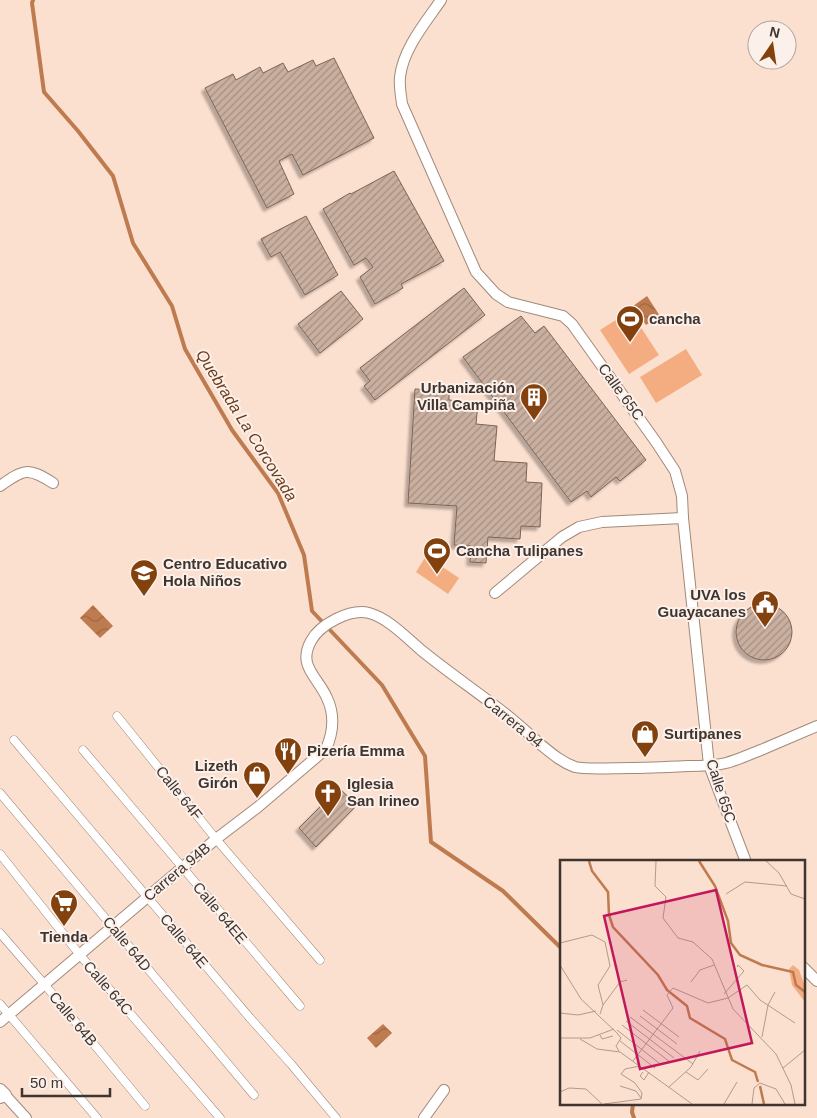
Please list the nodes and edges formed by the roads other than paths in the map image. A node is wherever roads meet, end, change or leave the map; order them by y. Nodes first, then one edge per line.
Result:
1 (441, 0) edge
2 (53, 483) dead end
3 (0, 486) edge
4 (684, 518) junction
5 (495, 593) dead end
6 (331, 711) joint
7 (117, 716) dead end
8 (817, 726) edge
9 (14, 740) dead end
10 (84, 750) dead end
11 (709, 765) junction
12 (0, 793) edge
13 (216, 839) junction
14 (0, 854) edge
15 (745, 860) edge
16 (182, 868) junction
17 (147, 897) junction
18 (112, 927) junction
19 (0, 933) edge
20 (80, 955) junction
21 (320, 960) dead end
22 (804, 968) edge
23 (817, 981) edge
24 (45, 985) junction
25 (0, 1004) edge
26 (300, 1006) dead end
27 (9, 1015) junction
28 (0, 1022) edge
29 (444, 1090) dead end
30 (2, 1094) edge
31 (254, 1095) dead end
32 (145, 1106) dead end
33 (26, 1118) edge
34 (97, 1118) edge
35 (220, 1118) edge
36 (336, 1118) edge
37 (424, 1118) edge

1 - 4 street, Calle 65C
2 - 3 street
4 - 5 street
4 - 11 street, Calle 65C
6 - 11 street, Carrera 94
6 - 13 street, Carrera 94B
7 - 13 street, Calle 64F
8 - 11 street, Carrera 94
9 - 17 street, Calle 64E
10 - 16 street, Calle 64EE
11 - 15 street, Calle 65C
12 - 18 street, Calle 64D
13 - 16 street, Carrera 94B
13 - 21 street, Calle 64F
14 - 20 street, Calle 64C
16 - 17 street, Carrera 94B
16 - 26 street, Calle 64EE
17 - 18 street, Carrera 94B
17 - 36 street, Calle 64E
18 - 20 street, Carrera 94B
18 - 31 street, Calle 64D
19 - 24 street, Calle 64B
20 - 24 street, Carrera 94B
20 - 35 street, Calle 64C
22 - 23 street
24 - 27 street, Carrera 94B
24 - 32 street, Calle 64B
25 - 27 street
27 - 28 street, Carrera 94B
27 - 34 street
29 - 37 street
30 - 33 street

